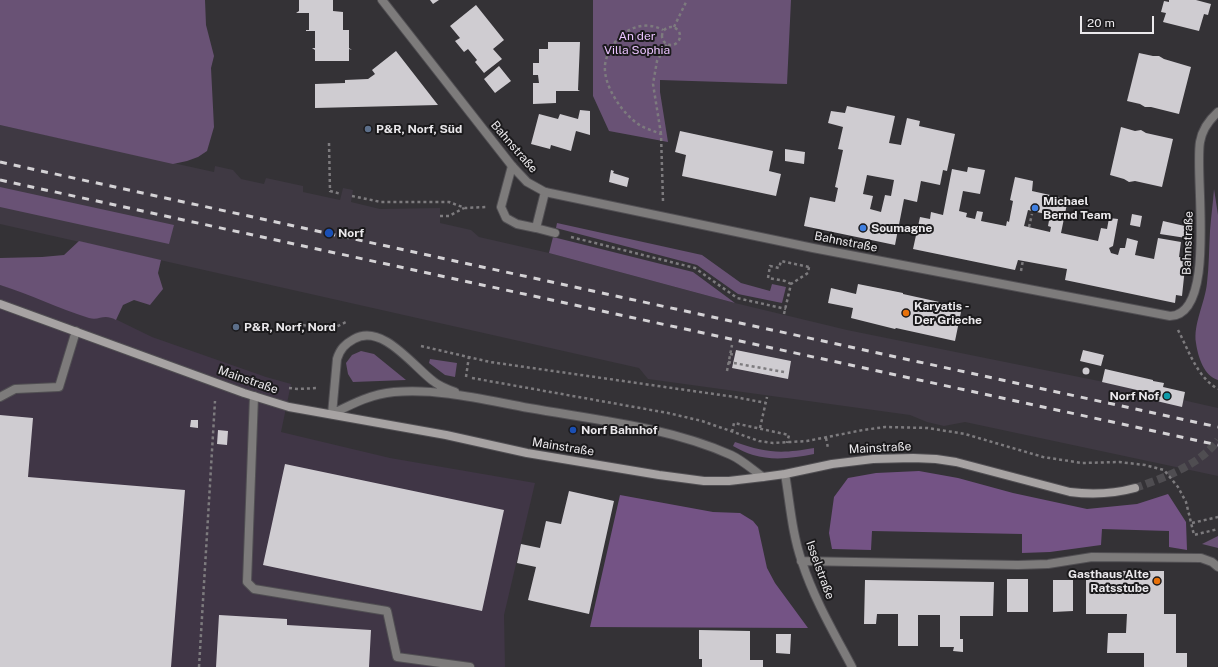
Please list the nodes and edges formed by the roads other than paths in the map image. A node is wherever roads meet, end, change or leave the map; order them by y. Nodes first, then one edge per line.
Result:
1 (382, 0) edge
2 (1218, 112) edge
3 (512, 166) junction
4 (545, 192) junction
5 (536, 228) junction
6 (555, 233) road end
7 (0, 304) edge
8 (76, 331) junction
9 (254, 396) junction
10 (0, 397) edge
11 (468, 397) junction
12 (332, 414) junction
13 (785, 474) junction
14 (764, 477) junction
15 (1135, 488) tunnel mouth
16 (801, 561) junction
17 (1218, 567) edge
18 (470, 667) edge
19 (852, 667) edge

1 - 3 street, Bahnstraße
2 - 4 street, Bahnstraße
3 - 4 street, Bahnstraße
3 - 5 street
4 - 5 street
5 - 6 street
7 - 8 street, Mainstraße
8 - 9 street, Mainstraße
8 - 10 street
9 - 12 street, Mainstraße
9 - 18 street
11 - 12 street
11 - 12 street
11 - 14 street
12 - 14 street, Mainstraße
13 - 14 street, Mainstraße
13 - 15 street, Mainstraße
13 - 16 street, Isselstraße
16 - 17 street
16 - 19 street, Isselstraße

